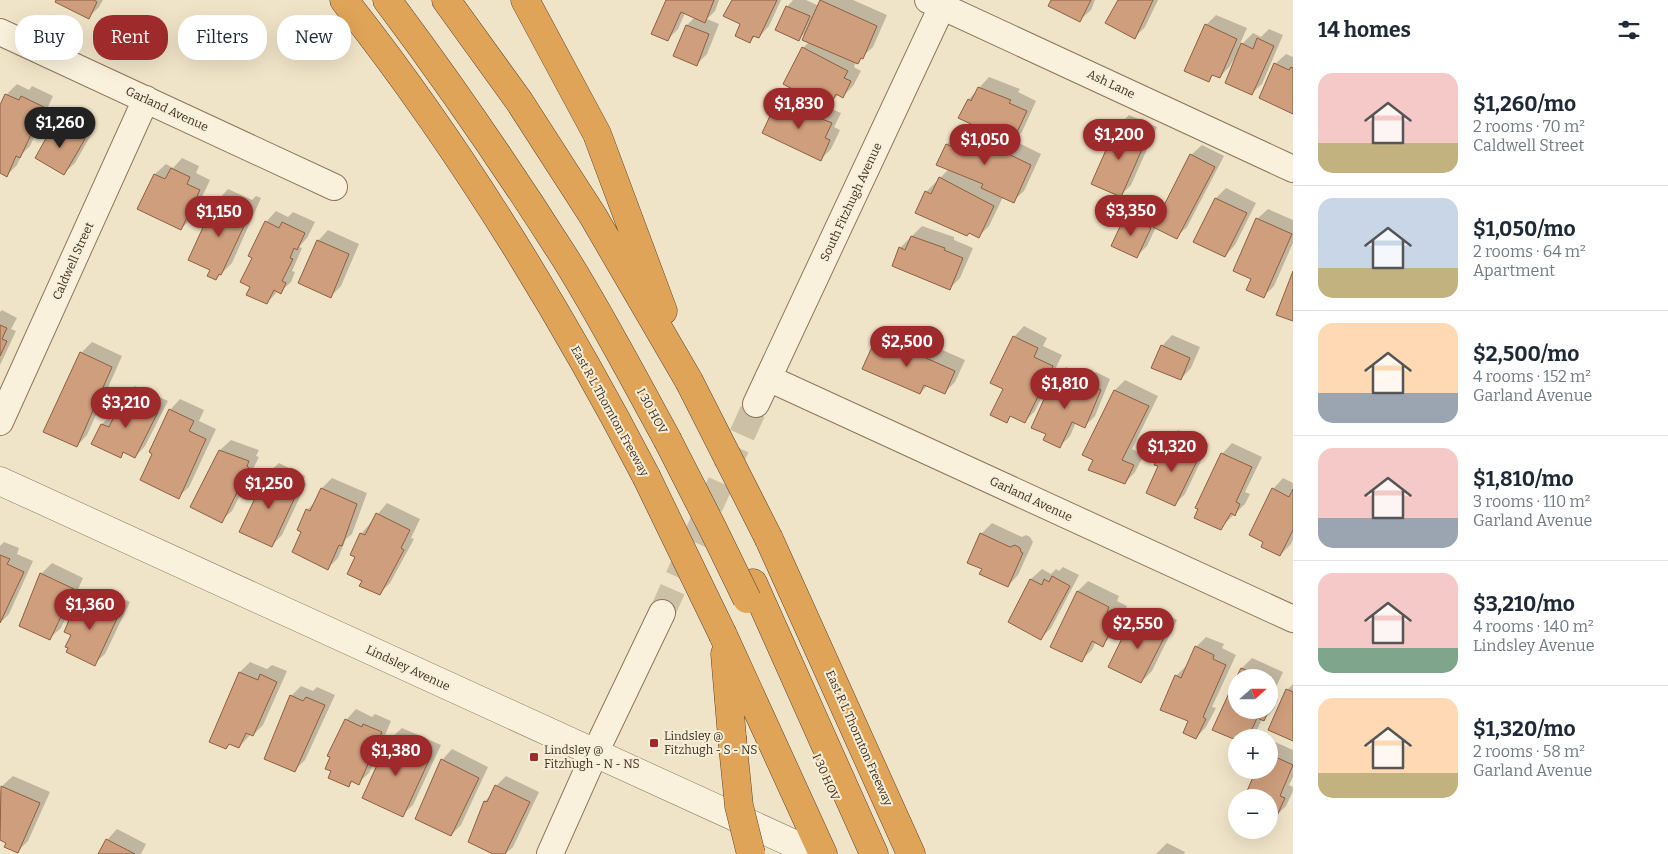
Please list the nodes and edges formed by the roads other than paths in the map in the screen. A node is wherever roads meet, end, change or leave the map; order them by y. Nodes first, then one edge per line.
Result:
1 (344, 0) edge
2 (387, 0) edge
3 (404, 0) edge
4 (446, 0) edge
5 (525, 0) edge
6 (939, 2) edge
7 (0, 32) edge
8 (146, 99) junction
9 (1293, 169) edge
10 (334, 187) dead end
11 (768, 378) junction
12 (689, 381) junction
13 (756, 404) tunnel mouth
14 (0, 422) edge
15 (670, 432) junction
16 (0, 481) edge
17 (662, 613) tunnel mouth
18 (1293, 619) edge
19 (723, 635) junction
20 (595, 753) junction
21 (837, 786) junction
22 (550, 854) edge
23 (751, 854) edge
24 (816, 854) edge
25 (823, 854) edge
26 (860, 854) edge
27 (874, 854) edge
28 (912, 854) edge

1 - 19 highway, East R L Thornton Freeway, bridge
2 - 15 highway, I 30 HOV
3 - 15 highway, I 30 HOV
4 - 12 highway, East R L Thornton Freeway
5 - 12 highway
6 - 9 street, Ash Lane
6 - 11 street, South Fitzhugh Avenue
7 - 8 street, Garland Avenue
8 - 10 street, Garland Avenue
8 - 14 street, Caldwell Street
11 - 13 street, South Fitzhugh Avenue
11 - 18 street, Garland Avenue
12 - 28 highway, East R L Thornton Freeway, bridge
15 - 21 highway, I 30 HOV
16 - 20 street, Lindsley Avenue
17 - 20 street
19 - 23 highway, bridge
19 - 25 highway, East R L Thornton Freeway
20 - 22 street
20 - 24 street, Lindsley Avenue
21 - 26 highway, I 30 HOV
21 - 27 highway, I 30 HOV

